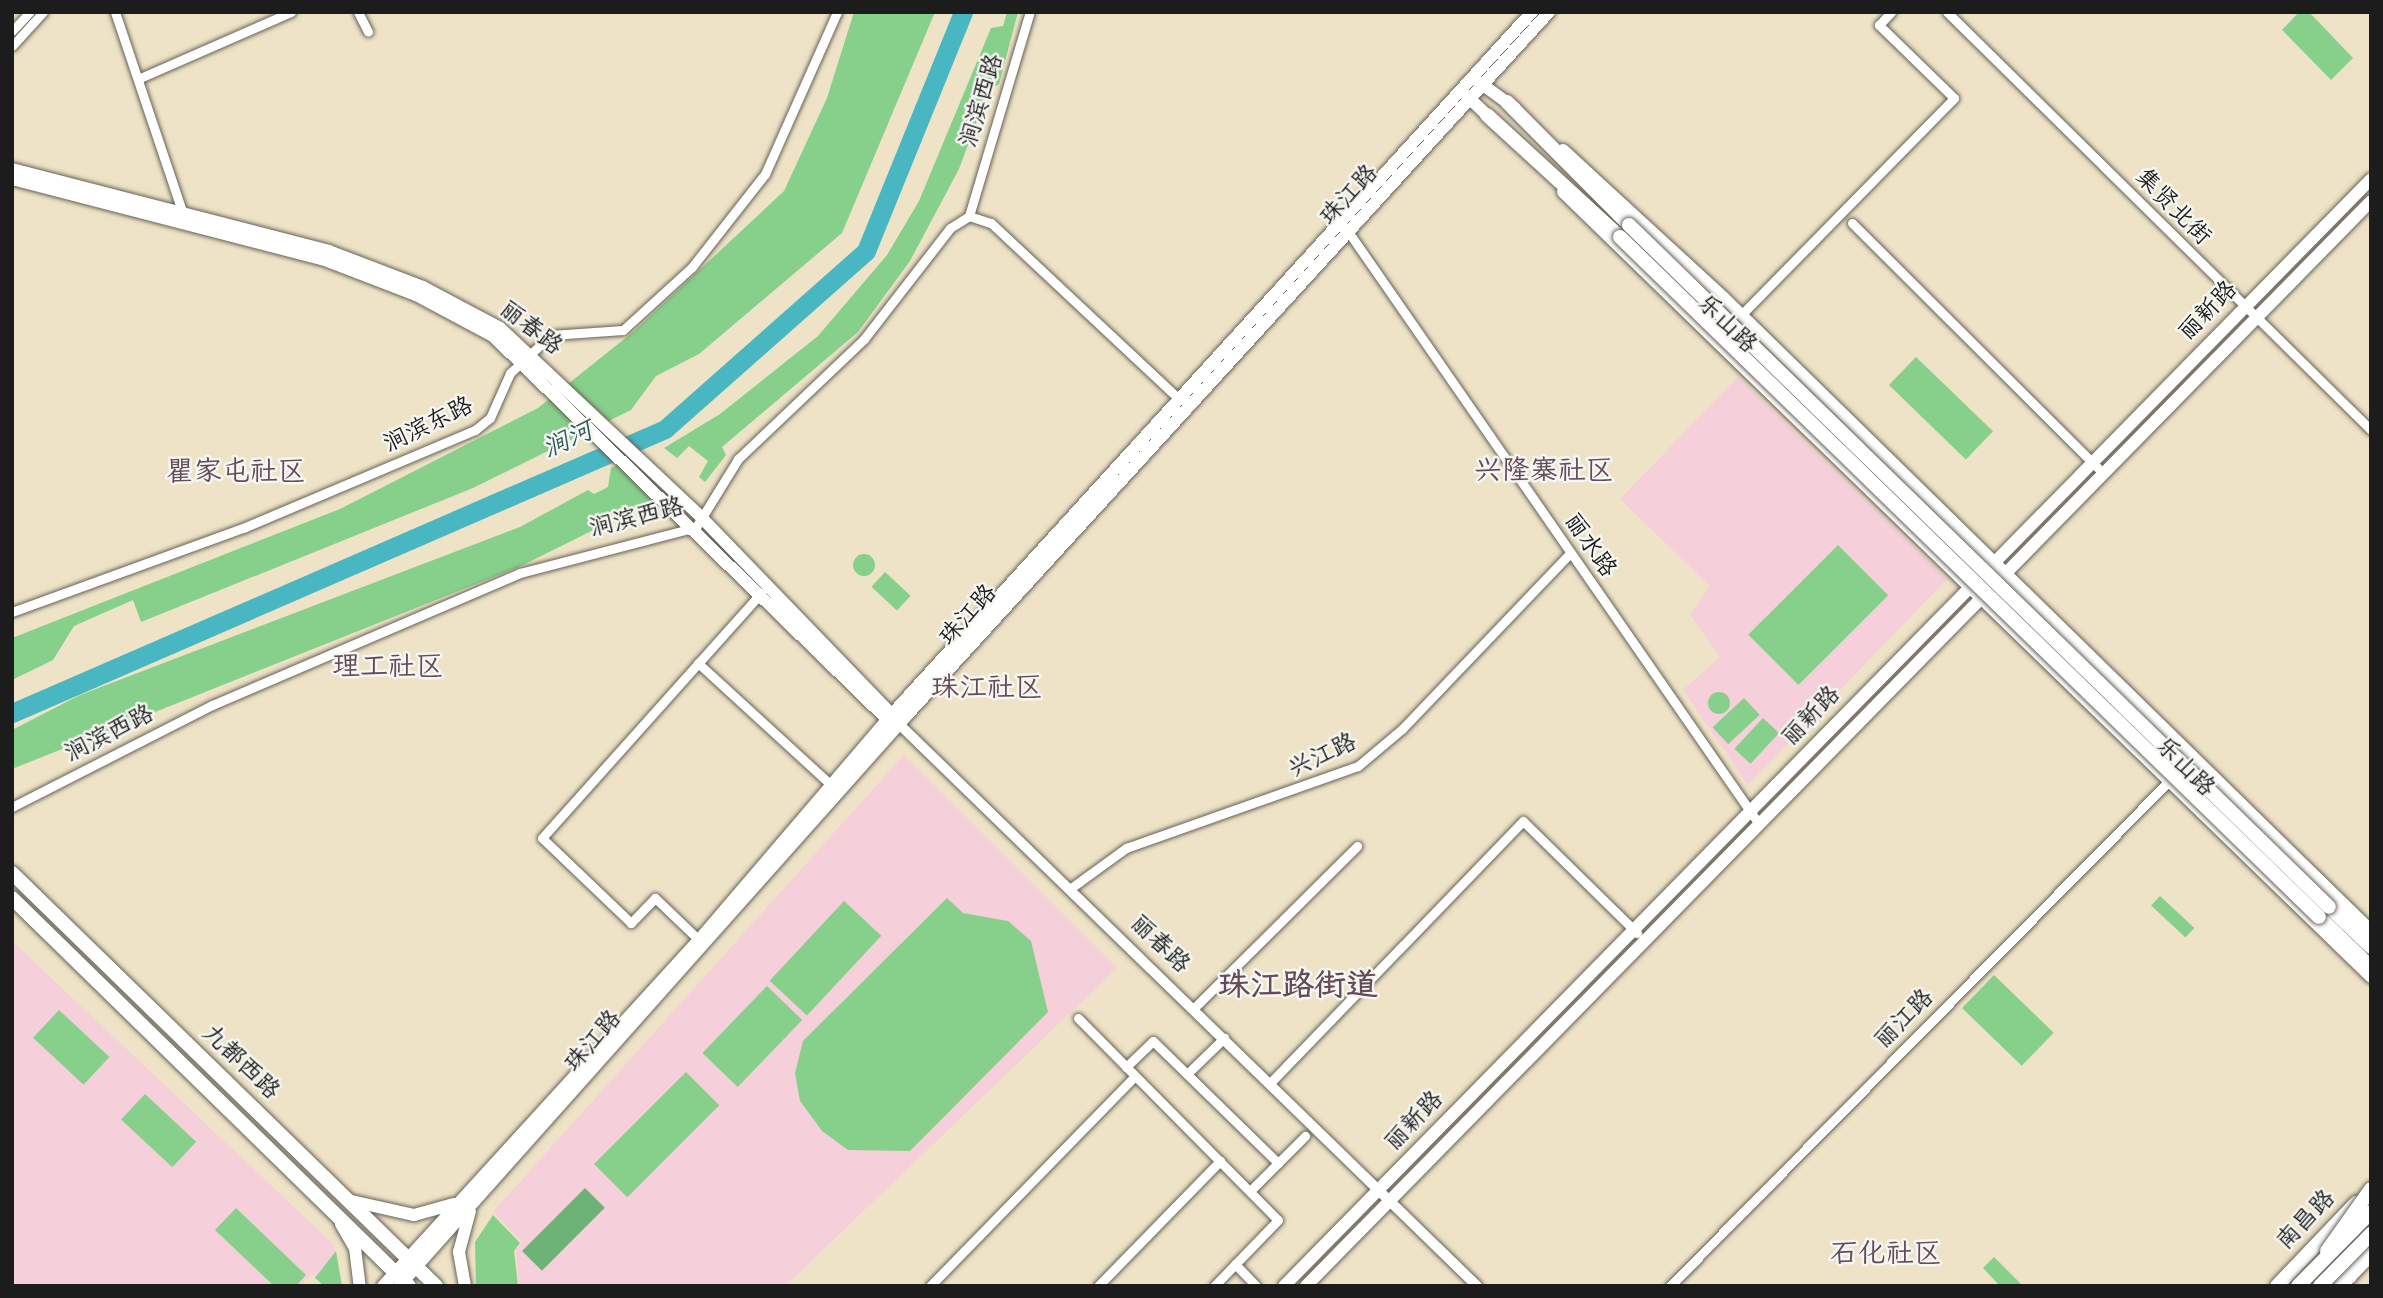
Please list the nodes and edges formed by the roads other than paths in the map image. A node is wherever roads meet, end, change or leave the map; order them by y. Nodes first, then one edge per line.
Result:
1 (30, 12) edge
2 (43, 12) edge
3 (115, 12) edge
4 (291, 12) edge
5 (358, 12) edge
6 (837, 12) edge
7 (1030, 12) edge
8 (1532, 12) edge
9 (1549, 12) edge
10 (1891, 12) edge
11 (1947, 12) edge
12 (12, 31) edge
13 (368, 32) dead end
14 (12, 46) edge
15 (1470, 75) junction
16 (140, 78) junction
17 (1481, 85) junction
18 (1458, 88) junction
19 (1469, 99) junction
20 (1507, 102) junction
21 (1487, 114) junction
22 (12, 169) edge
23 (12, 179) edge
24 (2371, 179) edge
25 (2371, 201) edge
26 (969, 216) junction
27 (185, 220) junction
28 (1852, 223) dead end
29 (1343, 225) junction
30 (1625, 231) junction
31 (2244, 306) junction
32 (1741, 315) junction
33 (2255, 317) junction
34 (530, 359) junction
35 (1178, 398) junction
36 (2371, 430) edge
37 (2092, 462) junction
38 (2103, 473) junction
39 (698, 522) junction
40 (1570, 553) junction
41 (1994, 561) junction
42 (2003, 572) junction
43 (1969, 587) junction
44 (1987, 590) junction
45 (761, 593) junction
46 (12, 612) edge
47 (698, 663) junction
48 (889, 717) junction
49 (900, 725) junction
50 (2168, 782) junction
51 (830, 784) junction
52 (12, 807) edge
53 (1750, 811) junction
54 (1759, 824) junction
55 (1357, 846) dead end
56 (12, 873) edge
57 (1071, 888) junction
58 (12, 898) edge
59 (1633, 930) junction
60 (2371, 931) edge
61 (699, 940) junction
62 (1645, 941) junction
63 (2371, 950) edge
64 (2371, 965) edge
65 (2371, 977) edge
66 (1194, 1008) junction
67 (1078, 1018) dead end
68 (1224, 1038) junction
69 (1126, 1067) junction
70 (1187, 1074) junction
71 (1135, 1076) junction
72 (1270, 1083) junction
73 (1305, 1136) dead end
74 (1220, 1161) junction
75 (1278, 1163) junction
76 (2371, 1188) edge
77 (1380, 1189) junction
78 (1250, 1191) junction
79 (347, 1200) junction
80 (1390, 1200) junction
81 (457, 1203) junction
82 (331, 1208) junction
83 (471, 1209) junction
84 (2371, 1212) edge
85 (2371, 1234) edge
86 (2316, 1244) junction
87 (2371, 1254) edge
88 (412, 1262) junction
89 (1235, 1264) junction
90 (2318, 1266) junction
91 (402, 1281) edge
92 (2345, 1281) edge
93 (360, 1286) edge
94 (383, 1286) edge
95 (436, 1286) edge
96 (465, 1286) edge
97 (930, 1286) edge
98 (1098, 1286) edge
99 (1214, 1286) edge
100 (1256, 1286) edge
101 (1284, 1286) edge
102 (1306, 1286) edge
103 (1477, 1286) edge
104 (1670, 1286) edge
105 (2277, 1286) edge
106 (2298, 1286) edge
107 (2320, 1286) edge

1 - 12 street
2 - 14 street
3 - 16 street
4 - 16 street
5 - 13 street
6 - 34 street, 涧滨东路
7 - 26 street, 涧滨西路
8 - 15 main road, 珠江路
9 - 17 main road, 珠江路
10 - 32 street
11 - 31 street, 集贤北街
15 - 17 main road, 乐山路
15 - 18 main road, 珠江路
16 - 27 street
17 - 19 main road, 珠江路
17 - 20 main road, 乐山路
18 - 19 main road, 乐山路
18 - 29 main road, 珠江路
19 - 21 main road, 乐山路
19 - 29 main road, 珠江路
20 - 30 main road
20 - 32 main road, 乐山路
21 - 30 main road
21 - 43 main road, 乐山路
22 - 27 main road, 丽春路
23 - 27 main road, 丽春路
24 - 31 main road, 丽新路
25 - 33 main road, 丽新路
26 - 35 street
26 - 39 street, 涧滨西路
27 - 34 main road, 丽春路
28 - 37 street
29 - 35 main road, 珠江路
29 - 40 street, 丽水路
29 - 49 main road, 珠江路
30 - 63 main road, bridge
30 - 64 main road, bridge
31 - 33 street, 集贤北街
31 - 37 main road, 丽新路
32 - 41 main road, 乐山路
33 - 36 street, 集贤北街
33 - 38 main road, 丽新路
34 - 39 main road, 丽春路
34 - 46 street, 涧滨东路
35 - 48 main road, 珠江路
37 - 38 street
37 - 41 main road, 丽新路
38 - 42 main road, 丽新路
39 - 45 main road, 丽春路
39 - 48 main road, 丽春路
39 - 52 street, 涧滨西路
40 - 53 street, 丽水路
40 - 57 street, 兴江路
41 - 42 main road, 乐山路
41 - 43 main road, 丽新路
41 - 44 main road
42 - 44 main road, 丽新路
42 - 60 main road, 乐山路
43 - 44 main road, 乐山路
43 - 53 main road, 丽新路
44 - 50 main road, 乐山路
44 - 54 main road, 丽新路
44 - 63 main road, 乐山路
44 - 64 main road, 乐山路
45 - 47 street
45 - 48 main road, 丽春路
47 - 51 street
47 - 61 street
48 - 49 main road, 丽春路
48 - 51 main road, 珠江路
49 - 57 street, 丽春路
49 - 83 main road, 珠江路
50 - 65 main road, 乐山路
50 - 104 street, 丽江路
51 - 61 main road, 珠江路
53 - 54 street, 丽水路
53 - 59 main road, 丽新路
54 - 62 main road, 丽新路
55 - 66 street
56 - 79 main road, 九都西路
57 - 66 street, 丽春路
58 - 82 main road, 九都西路
59 - 62 street
59 - 72 street
59 - 77 main road, 丽新路
61 - 81 main road, 珠江路
62 - 80 main road, 丽新路
66 - 68 street, 丽春路
67 - 69 street
68 - 70 street
68 - 72 street, 丽春路
69 - 70 street
69 - 71 street
70 - 75 street
71 - 74 street
71 - 97 street
72 - 77 street, 丽春路
73 - 75 street
74 - 78 street
74 - 98 street
75 - 78 street
76 - 86 main road, 南昌路
76 - 90 main road, bridge
77 - 80 street, 丽春路
77 - 101 main road, 丽新路
78 - 89 street
79 - 81 main road
79 - 88 main road, 九都西路
80 - 102 main road, 丽新路
80 - 103 street, 丽春路
81 - 88 main road, 珠江路
82 - 91 main road, 九都西路
82 - 93 main road
83 - 88 main road, 珠江路
83 - 96 main road
84 - 90 main road, 南昌路, bridge
85 - 107 main road, bridge
86 - 92 main road
86 - 105 main road, 南昌路
87 - 92 main road
88 - 91 main road, 珠江路
88 - 95 main road, 九都西路
89 - 99 street
89 - 100 street
90 - 106 main road, 南昌路, bridge
91 - 94 main road, 珠江路

